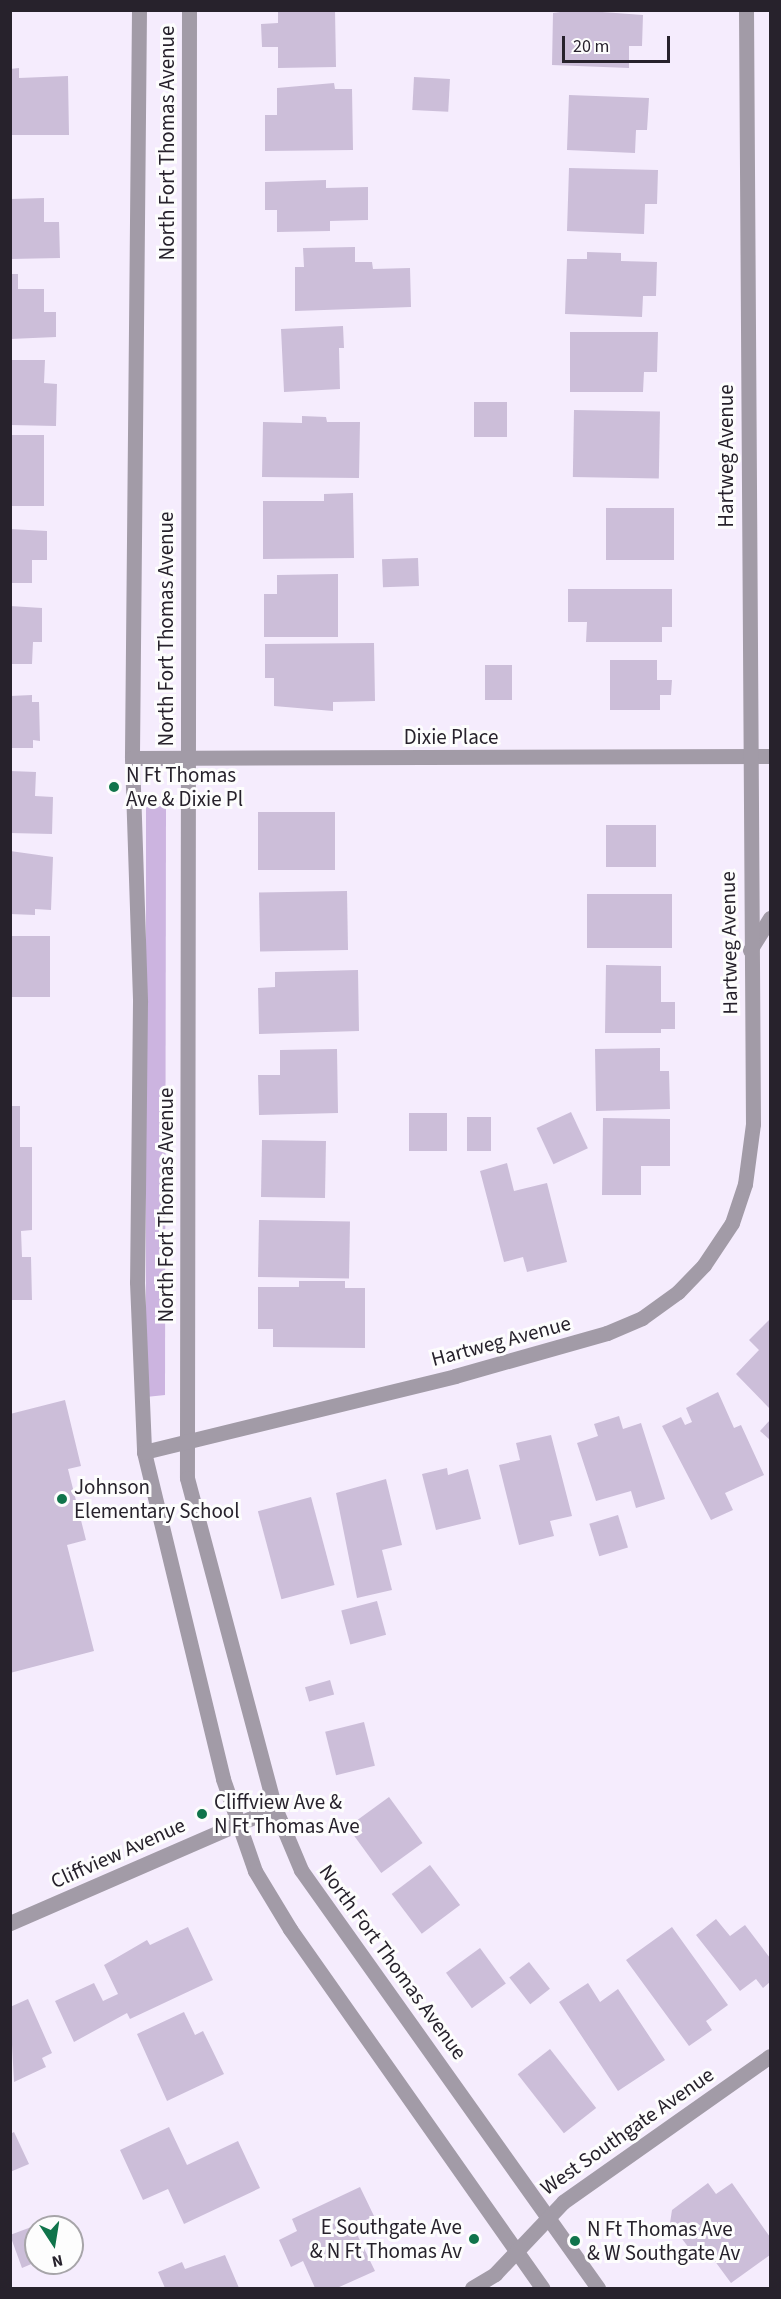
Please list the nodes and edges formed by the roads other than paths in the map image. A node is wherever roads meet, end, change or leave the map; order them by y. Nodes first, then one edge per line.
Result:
1 (139, 10) edge
2 (189, 10) edge
3 (746, 10) edge
4 (748, 754) junction
5 (771, 756) edge
6 (132, 758) junction
7 (187, 758) junction
8 (771, 918) edge
9 (750, 950) junction
10 (186, 1442) junction
11 (144, 1452) junction
12 (275, 1808) junction
13 (237, 1824) junction
14 (10, 1923) edge
15 (771, 2056) edge
16 (547, 2214) junction
17 (517, 2251) junction
18 (472, 2289) edge
19 (542, 2289) edge
20 (598, 2289) edge

1 - 6 street, North Fort Thomas Avenue
2 - 7 street, North Fort Thomas Avenue
3 - 4 street, Hartweg Avenue
4 - 5 street, Dixie Place
4 - 7 street, Dixie Place
4 - 9 street, Hartweg Avenue
6 - 7 street, Dixie Place
6 - 11 street, North Fort Thomas Avenue
7 - 10 street, North Fort Thomas Avenue
8 - 9 street
9 - 10 street, Hartweg Avenue
10 - 11 street, Hartweg Avenue
10 - 12 street, North Fort Thomas Avenue
11 - 13 street, North Fort Thomas Avenue
12 - 13 street, Cliffview Avenue
12 - 16 street, North Fort Thomas Avenue
13 - 14 street, Cliffview Avenue
13 - 17 street, North Fort Thomas Avenue
15 - 16 street, West Southgate Avenue
16 - 17 street, West Southgate Avenue
16 - 20 street, North Fort Thomas Avenue
17 - 18 street, West Southgate Avenue
17 - 19 street, North Fort Thomas Avenue

